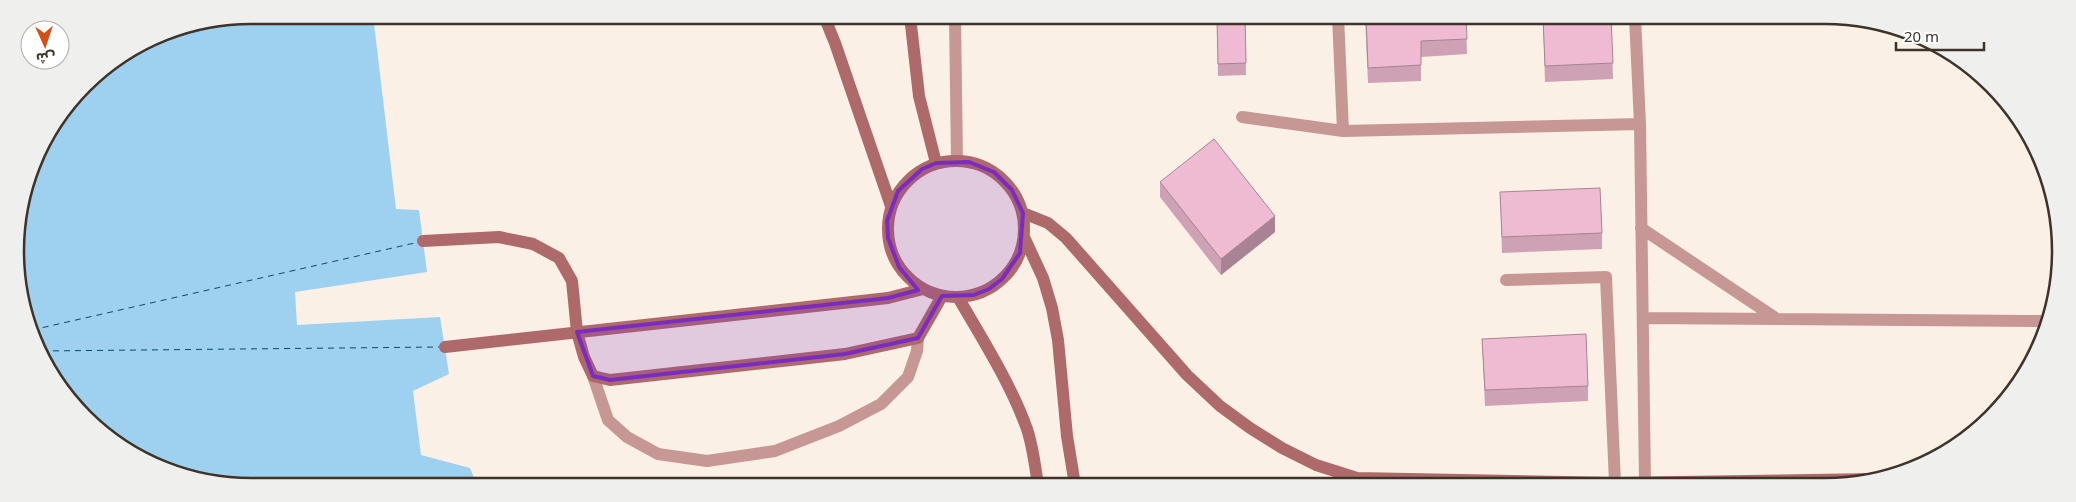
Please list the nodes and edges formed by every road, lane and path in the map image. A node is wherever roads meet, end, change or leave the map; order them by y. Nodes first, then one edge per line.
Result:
1 (827, 24) edge
2 (911, 24) edge
3 (955, 24) edge
4 (1338, 24) edge
5 (1635, 24) edge
6 (1242, 117) dead end
7 (1640, 124) junction
8 (1343, 131) junction
9 (957, 160) junction
10 (936, 163) junction
11 (891, 206) junction
12 (1023, 213) junction
13 (1641, 228) junction
14 (1024, 237) junction
15 (423, 241) dead end
16 (1506, 280) dead end
17 (923, 289) junction
18 (942, 296) junction
19 (958, 297) junction
20 (1643, 318) junction
21 (1777, 319) junction
22 (2041, 321) edge
23 (577, 332) junction
24 (918, 338) junction
25 (445, 346) dead end
26 (593, 376) junction
27 (1037, 478) edge
28 (1074, 478) edge
29 (1357, 478) edge
30 (1616, 478) edge
31 (1645, 478) edge

1 - 11 main road
2 - 10 main road
3 - 9 street
4 - 8 street
5 - 7 street
6 - 8 street
7 - 8 street
7 - 13 street
9 - 10 main road
9 - 12 main road
10 - 11 main road
11 - 17 main road
12 - 14 main road
12 - 29 main road
13 - 20 street
13 - 21 street
14 - 19 main road
14 - 28 main road
15 - 23 main road
16 - 30 street
17 - 18 main road
17 - 23 main road
18 - 19 main road
18 - 24 main road
19 - 27 main road
20 - 21 street
20 - 31 street
21 - 22 street
23 - 25 main road
23 - 26 main road
24 - 26 main road
24 - 26 street

